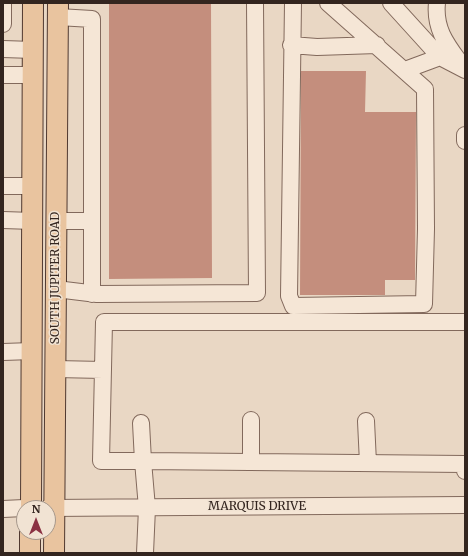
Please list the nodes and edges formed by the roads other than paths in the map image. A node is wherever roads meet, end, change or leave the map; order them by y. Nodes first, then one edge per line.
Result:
1 (3, 3) edge
2 (34, 3) edge
3 (255, 3) edge
4 (293, 3) edge
5 (328, 3) edge
6 (390, 3) edge
7 (437, 3) edge
8 (58, 10) edge
9 (3, 24) edge
10 (291, 45) junction
11 (377, 45) junction
12 (3, 49) edge
13 (33, 50) junction
14 (440, 57) junction
15 (405, 70) junction
16 (465, 70) edge
17 (3, 75) edge
18 (33, 75) junction
19 (465, 135) edge
20 (465, 141) edge
21 (3, 186) edge
22 (33, 186) junction
23 (3, 220) edge
24 (33, 221) junction
25 (57, 221) junction
26 (92, 221) junction
27 (56, 289) junction
28 (92, 294) junction
29 (465, 322) edge
30 (32, 351) junction
31 (3, 352) edge
32 (56, 369) junction
33 (103, 370) junction
34 (251, 420) dead end
35 (366, 421) dead end
36 (141, 423) dead end
37 (143, 461) junction
38 (251, 462) junction
39 (368, 463) junction
40 (465, 464) edge
41 (465, 470) edge
42 (31, 500) edge
43 (51, 500) edge
44 (465, 505) edge
45 (3, 508) edge
46 (16, 508) edge
47 (56, 508) edge
48 (147, 508) junction
49 (30, 540) edge
50 (53, 540) edge
51 (30, 553) edge
52 (54, 553) edge
53 (145, 553) edge

1 - 9 street
2 - 13 main road, SOUTH JUPITER ROAD
3 - 28 street
4 - 10 street
5 - 11 street
6 - 14 street
7 - 16 street
8 - 25 main road, SOUTH JUPITER ROAD
8 - 26 street
10 - 11 street
10 - 15 street
11 - 15 street
12 - 13 street
13 - 18 main road, SOUTH JUPITER ROAD
14 - 15 street
14 - 16 street
17 - 18 street
18 - 22 main road, SOUTH JUPITER ROAD
19 - 20 street
21 - 22 street
22 - 24 main road, SOUTH JUPITER ROAD
23 - 24 street
24 - 25 main road
24 - 30 main road, SOUTH JUPITER ROAD
25 - 26 street
25 - 27 main road, SOUTH JUPITER ROAD
26 - 28 street
27 - 28 street
27 - 32 main road, SOUTH JUPITER ROAD
29 - 33 street
30 - 31 street
30 - 42 main road, SOUTH JUPITER ROAD
32 - 33 street
32 - 43 main road, SOUTH JUPITER ROAD
33 - 37 street
34 - 38 street
35 - 39 street
36 - 37 street
37 - 38 street
37 - 48 street
38 - 39 street
39 - 40 street
40 - 41 street
44 - 48 street, MARQUIS DRIVE
45 - 46 street
47 - 48 street, MARQUIS DRIVE
48 - 53 street
49 - 51 main road
50 - 52 main road, SOUTH JUPITER ROAD

